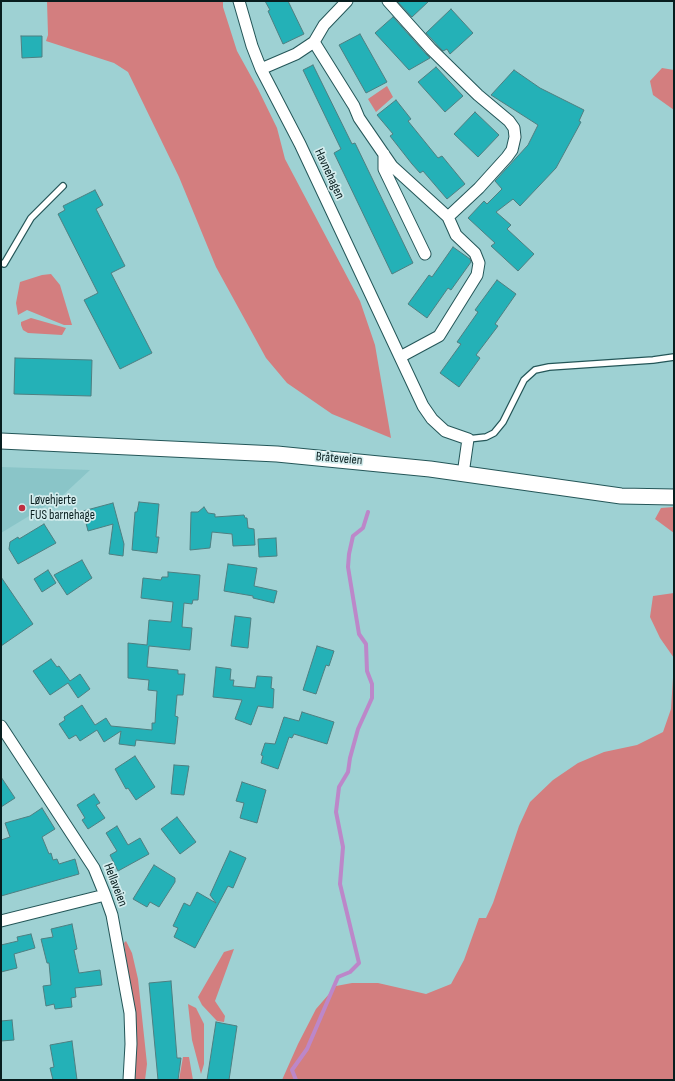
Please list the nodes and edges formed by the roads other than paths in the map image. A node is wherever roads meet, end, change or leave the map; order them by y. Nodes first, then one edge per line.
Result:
1 (239, 1) edge
2 (347, 1) edge
3 (388, 1) edge
4 (314, 42) junction
5 (261, 69) junction
6 (384, 154) junction
7 (63, 186) dead end
8 (448, 216) junction
9 (425, 254) dead end
10 (1, 263) edge
11 (674, 357) edge
12 (400, 358) junction
13 (468, 439) junction
14 (1, 441) edge
15 (463, 474) junction
16 (674, 497) edge
17 (1, 726) edge
18 (105, 895) junction
19 (1, 921) edge
20 (129, 1080) edge

1 - 5 street, Havnehagen
2 - 4 street
3 - 8 street
4 - 5 street
4 - 6 street
5 - 12 street, Havnehagen
6 - 8 street
6 - 9 street
7 - 10 lane
8 - 12 street
11 - 13 lane
12 - 13 street, Havnehagen
13 - 15 street
14 - 15 main road, Bråteveien
15 - 16 main road, Bråteveien
17 - 18 street, Hellaveien
18 - 19 street
18 - 20 street, Hellaveien

